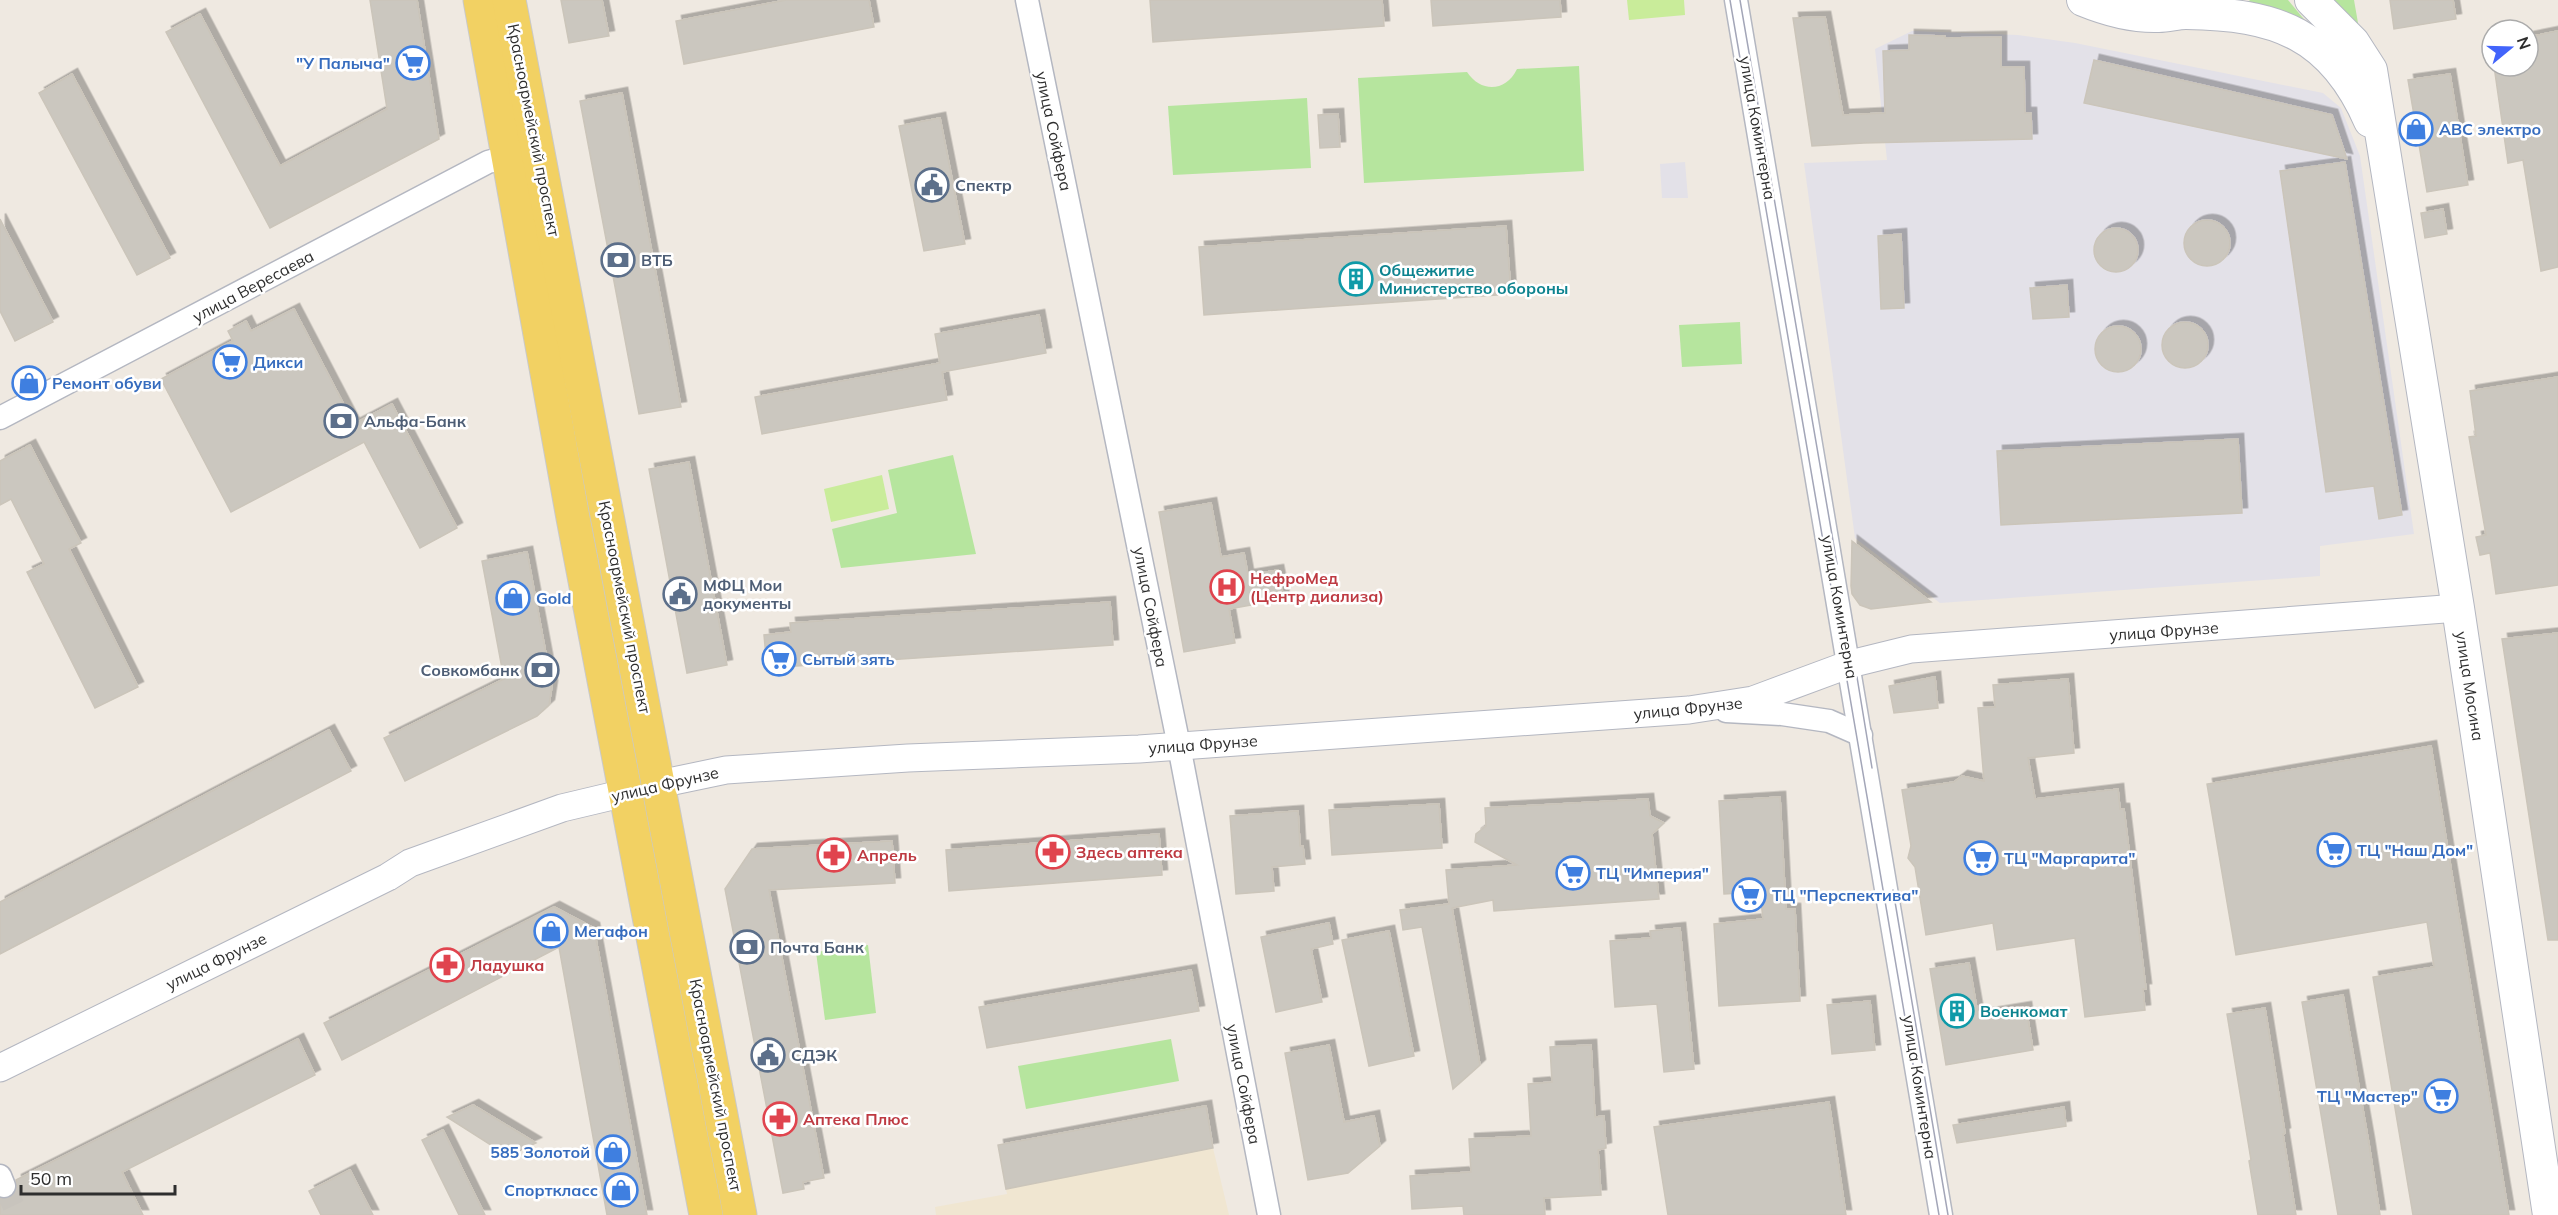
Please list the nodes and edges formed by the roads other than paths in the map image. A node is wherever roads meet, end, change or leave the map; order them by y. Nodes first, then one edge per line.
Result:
1 (480, 0) edge
2 (509, 0) edge
3 (1028, 0) edge
4 (1736, 0) edge
5 (2083, 0) edge
6 (2215, 0) edge
7 (2311, 0) edge
8 (2113, 5) edge
9 (2184, 13) junction
10 (507, 157) junction
11 (2385, 158) junction
12 (0, 418) edge
13 (2458, 608) junction
14 (1850, 664) junction
15 (1689, 710) junction
16 (1861, 735) junction
17 (1179, 746) junction
18 (659, 784) junction
19 (625, 793) junction
20 (0, 1068) edge
21 (706, 1215) edge
22 (740, 1215) edge
23 (1269, 1215) edge
24 (1941, 1215) edge
25 (2549, 1215) edge

1 - 10 main road, Красноармейский проспект
2 - 18 main road, Красноармейский проспект
3 - 17 street, улица Сойфера
4 - 14 street, улица Коминтерна
5 - 8 main road
6 - 9 main road
7 - 11 main road
8 - 9 main road
9 - 11 main road
10 - 12 street, улица Вересаева
10 - 19 main road, Красноармейский проспект
11 - 13 main road, улица Мосина
13 - 14 street, улица Фрунзе
13 - 25 main road, улица Мосина
14 - 15 street, улица Фрунзе
14 - 16 street, улица Коминтерна
15 - 16 street
15 - 17 street, улица Фрунзе
16 - 24 street, улица Коминтерна
17 - 18 street, улица Фрунзе
17 - 23 street, улица Сойфера
18 - 19 main road, улица Фрунзе
18 - 22 main road, Красноармейский проспект
19 - 20 street, улица Фрунзе
19 - 21 main road, Красноармейский проспект

